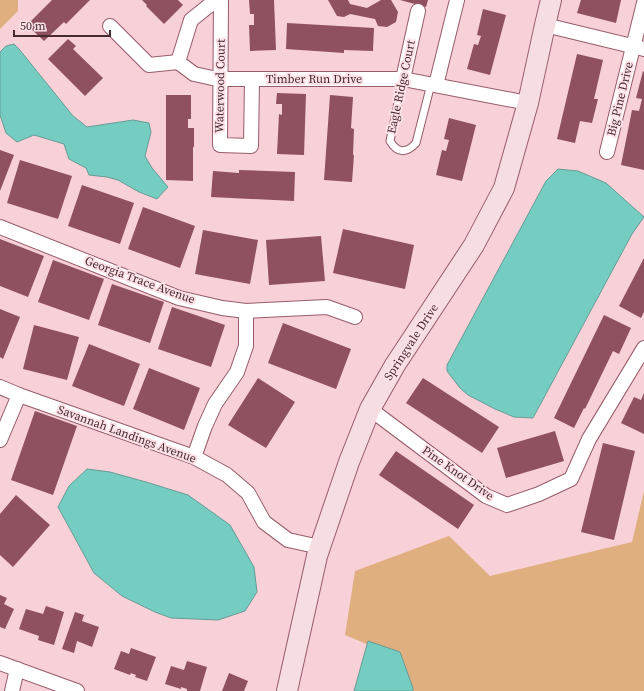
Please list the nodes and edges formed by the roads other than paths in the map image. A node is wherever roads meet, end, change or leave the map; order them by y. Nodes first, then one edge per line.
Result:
1 (216, 0) edge
2 (221, 0) edge
3 (457, 0) edge
4 (552, 0) edge
5 (644, 3) edge
6 (418, 11) dead end
7 (110, 26) dead end
8 (545, 26) junction
9 (638, 48) edge
10 (178, 62) junction
11 (220, 79) junction
12 (252, 79) junction
13 (403, 79) junction
14 (433, 84) junction
15 (528, 103) junction
16 (607, 152) dead end
17 (0, 227) edge
18 (246, 311) junction
19 (355, 317) dead end
20 (644, 348) edge
21 (0, 387) edge
22 (19, 395) junction
23 (370, 409) junction
24 (0, 440) edge
25 (194, 457) junction
26 (320, 547) junction
27 (0, 663) edge
28 (17, 669) junction
29 (12, 691) edge
30 (77, 691) edge
31 (287, 691) edge

1 - 10 street
2 - 11 street, Waterwood Court
3 - 14 street
4 - 8 street, Springvale Drive
5 - 9 street, Big Pine Drive
6 - 13 street, Eagle Ridge Court
7 - 10 street
8 - 9 street, Big Pine Drive
8 - 15 street, Springvale Drive
9 - 16 street, Big Pine Drive
10 - 11 street, Timber Run Drive
11 - 12 street, Timber Run Drive
11 - 12 street, Waterwood Court
12 - 13 street, Timber Run Drive
13 - 14 street, Timber Run Drive
13 - 14 lane, Eagle Ridge Court
14 - 15 street, Timber Run Drive
15 - 23 street, Springvale Drive
17 - 18 street, Georgia Trace Avenue
18 - 19 street, Georgia Trace Avenue
18 - 25 street
20 - 23 street, Pine Knot Drive
21 - 22 street, Savannah Landings Avenue
22 - 24 street
22 - 25 street, Savannah Landings Avenue
23 - 26 street, Springvale Drive
25 - 26 street, Savannah Landings Avenue
26 - 31 street, Springvale Drive
27 - 28 street
28 - 29 street
28 - 30 street

